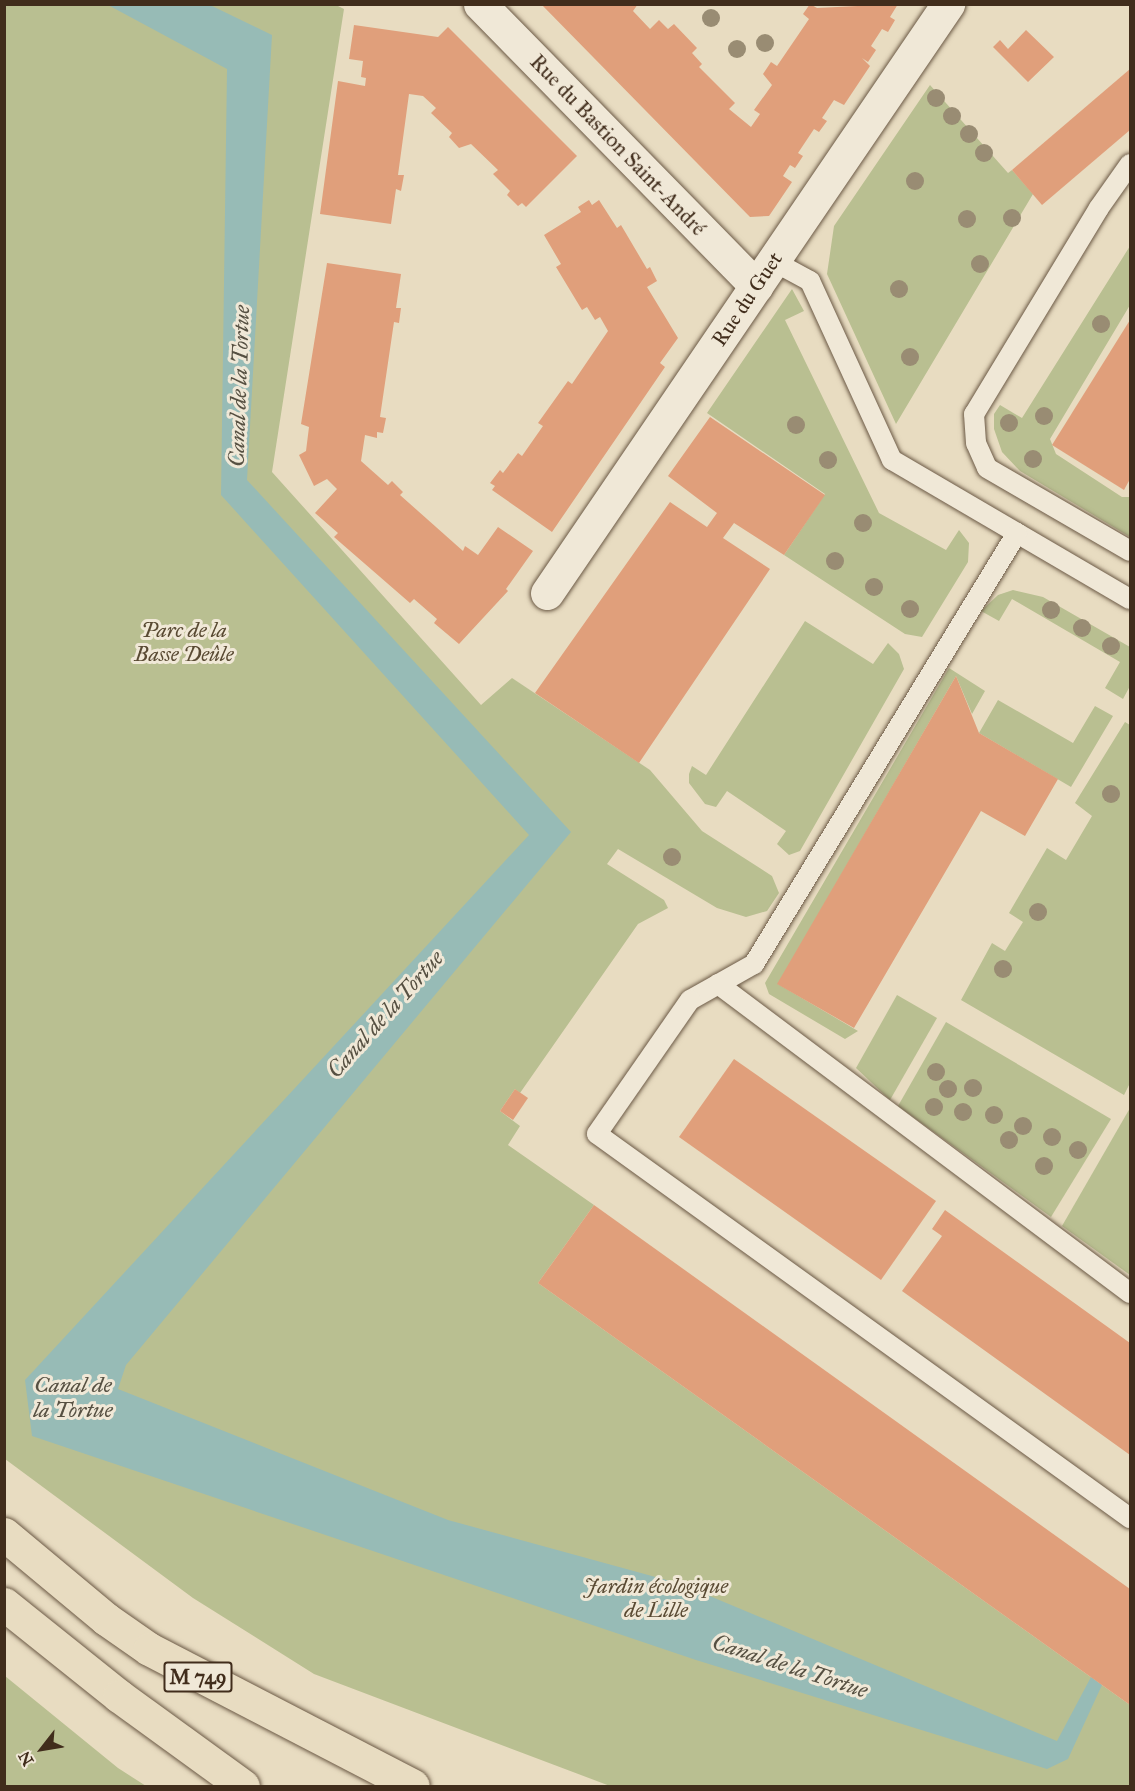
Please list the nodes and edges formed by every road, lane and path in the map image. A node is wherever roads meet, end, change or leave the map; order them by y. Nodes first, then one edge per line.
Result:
1 (480, 4) edge
2 (948, 4) edge
3 (1131, 164) edge
4 (765, 274) junction
5 (1017, 533) junction
6 (1131, 551) edge
7 (547, 593) dead end
8 (1131, 599) edge
9 (718, 984) junction
10 (1131, 1293) edge
11 (1130, 1521) edge
12 (4, 1534) edge
13 (10, 1610) edge
14 (243, 1786) edge
15 (413, 1786) edge

1 - 4 street, Rue du Bastion Saint-André
2 - 4 street, Rue du Guet
3 - 6 lane
4 - 5 lane
4 - 7 street, Rue du Guet
5 - 8 lane
5 - 9 lane
9 - 10 lane
9 - 11 lane
12 - 15 highway, M 749
13 - 14 highway, M 749

